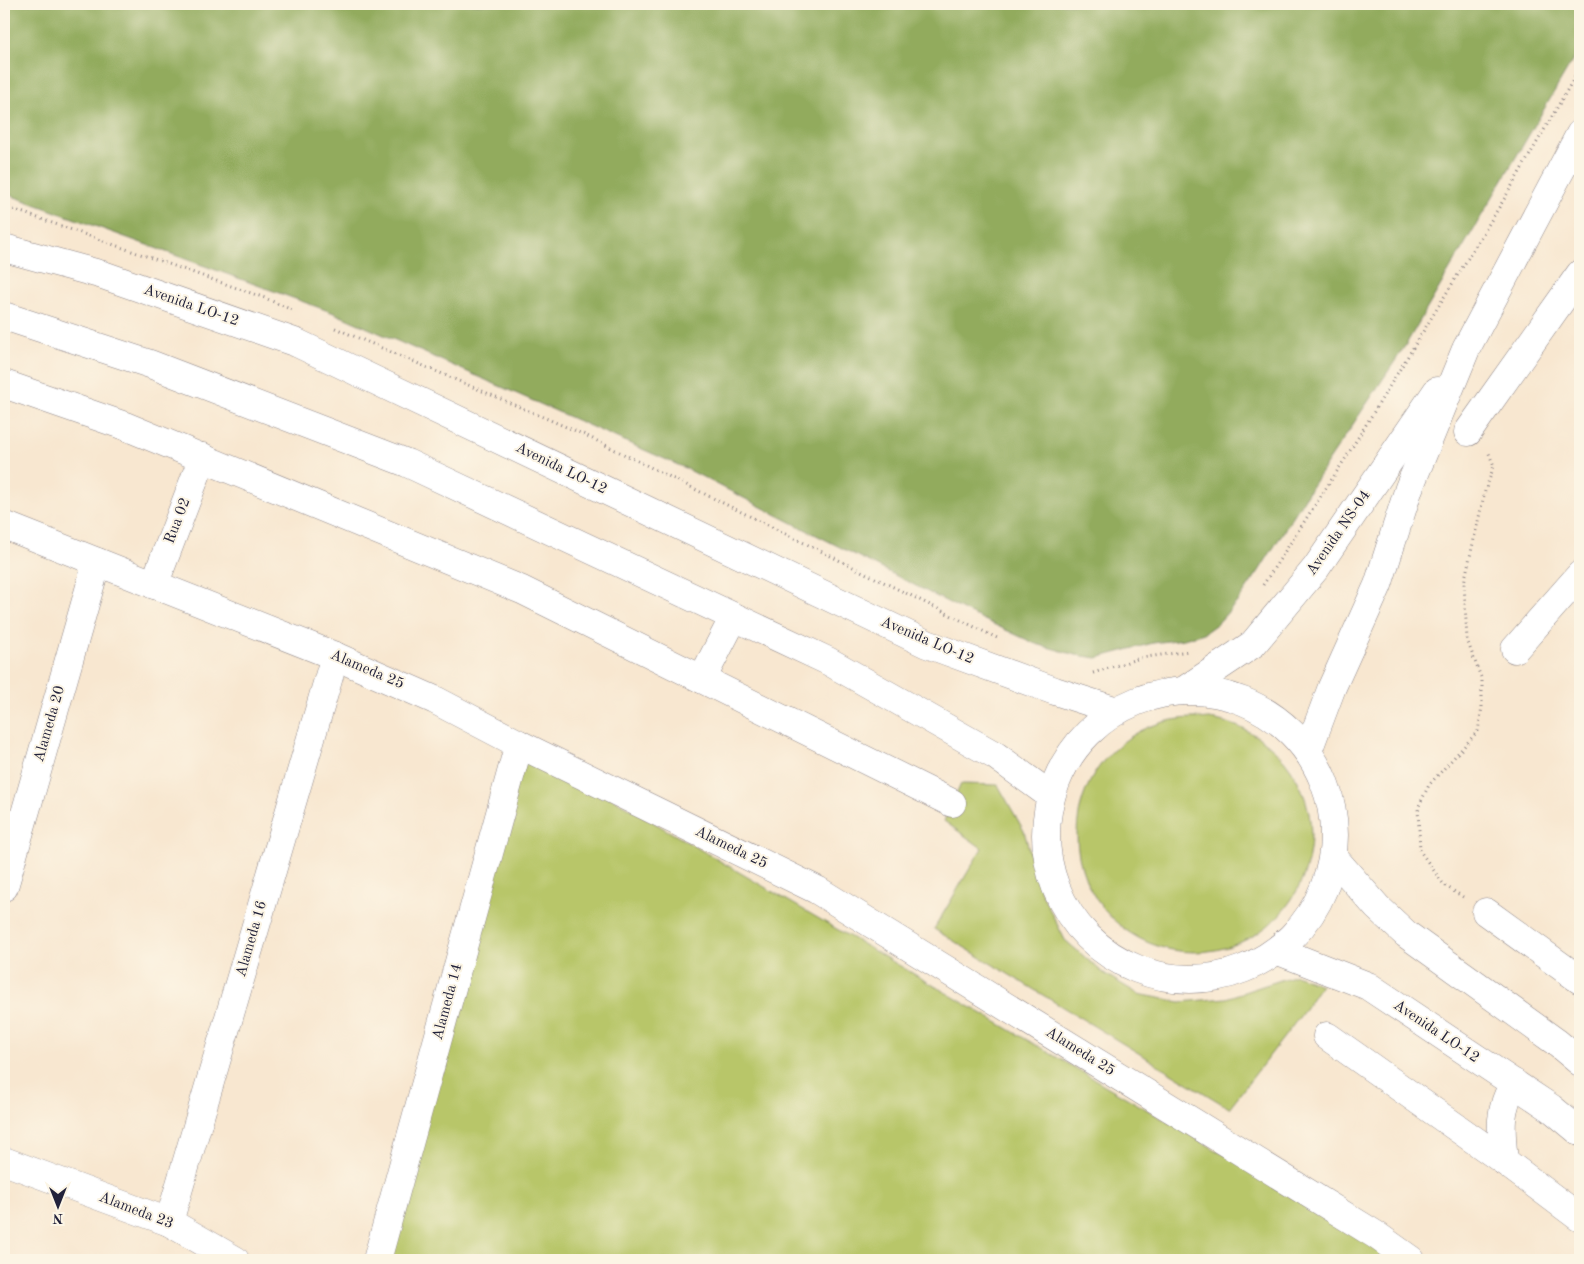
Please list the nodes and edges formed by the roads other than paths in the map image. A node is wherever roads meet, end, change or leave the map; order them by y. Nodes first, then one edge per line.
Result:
1 (1580, 134) edge
2 (4, 248) edge
3 (1580, 274) edge
4 (4, 316) edge
5 (1466, 349) junction
6 (4, 384) edge
7 (1468, 432) road end
8 (202, 457) junction
9 (4, 525) edge
10 (96, 562) junction
11 (1580, 575) edge
12 (154, 584) junction
13 (734, 617) junction
14 (1516, 649) dead end
15 (335, 656) junction
16 (702, 679) junction
17 (1183, 691) junction
18 (1111, 709) junction
19 (519, 744) junction
20 (1308, 751) junction
21 (1051, 796) junction
22 (952, 803) dead end
23 (1335, 859) junction
24 (4, 887) edge
25 (1486, 912) road end
26 (1281, 952) junction
27 (1580, 980) edge
28 (1327, 1036) dead end
29 (1580, 1062) edge
30 (1514, 1083) junction
31 (1580, 1132) edge
32 (4, 1161) edge
33 (1504, 1161) junction
34 (1580, 1218) edge
35 (168, 1222) junction
36 (235, 1260) edge
37 (377, 1260) edge
38 (1411, 1260) edge

1 - 5 street, Avenida NS-04
2 - 18 street, Avenida LO-12
3 - 7 street
4 - 13 street
5 - 17 street, Avenida NS-04
5 - 20 street, Avenida NS-04
6 - 8 street
8 - 12 street, Rua 02
8 - 16 street
9 - 10 street, Alameda 25
10 - 12 street, Alameda 25
10 - 24 street, Alameda 20
11 - 14 street
12 - 15 street, Alameda 25
13 - 16 street
13 - 21 street
15 - 19 street, Alameda 25
15 - 35 street, Alameda 16
16 - 22 street
17 - 18 street
17 - 20 street
18 - 21 street
19 - 37 street, Alameda 14
19 - 38 street, Alameda 25
20 - 23 street
21 - 26 street
23 - 26 street
23 - 29 street
25 - 27 street
26 - 30 street, Avenida LO-12
28 - 33 street
30 - 31 street, Avenida LO-12
30 - 33 street
32 - 35 street, Alameda 23
33 - 34 street
35 - 36 street, Alameda 23

